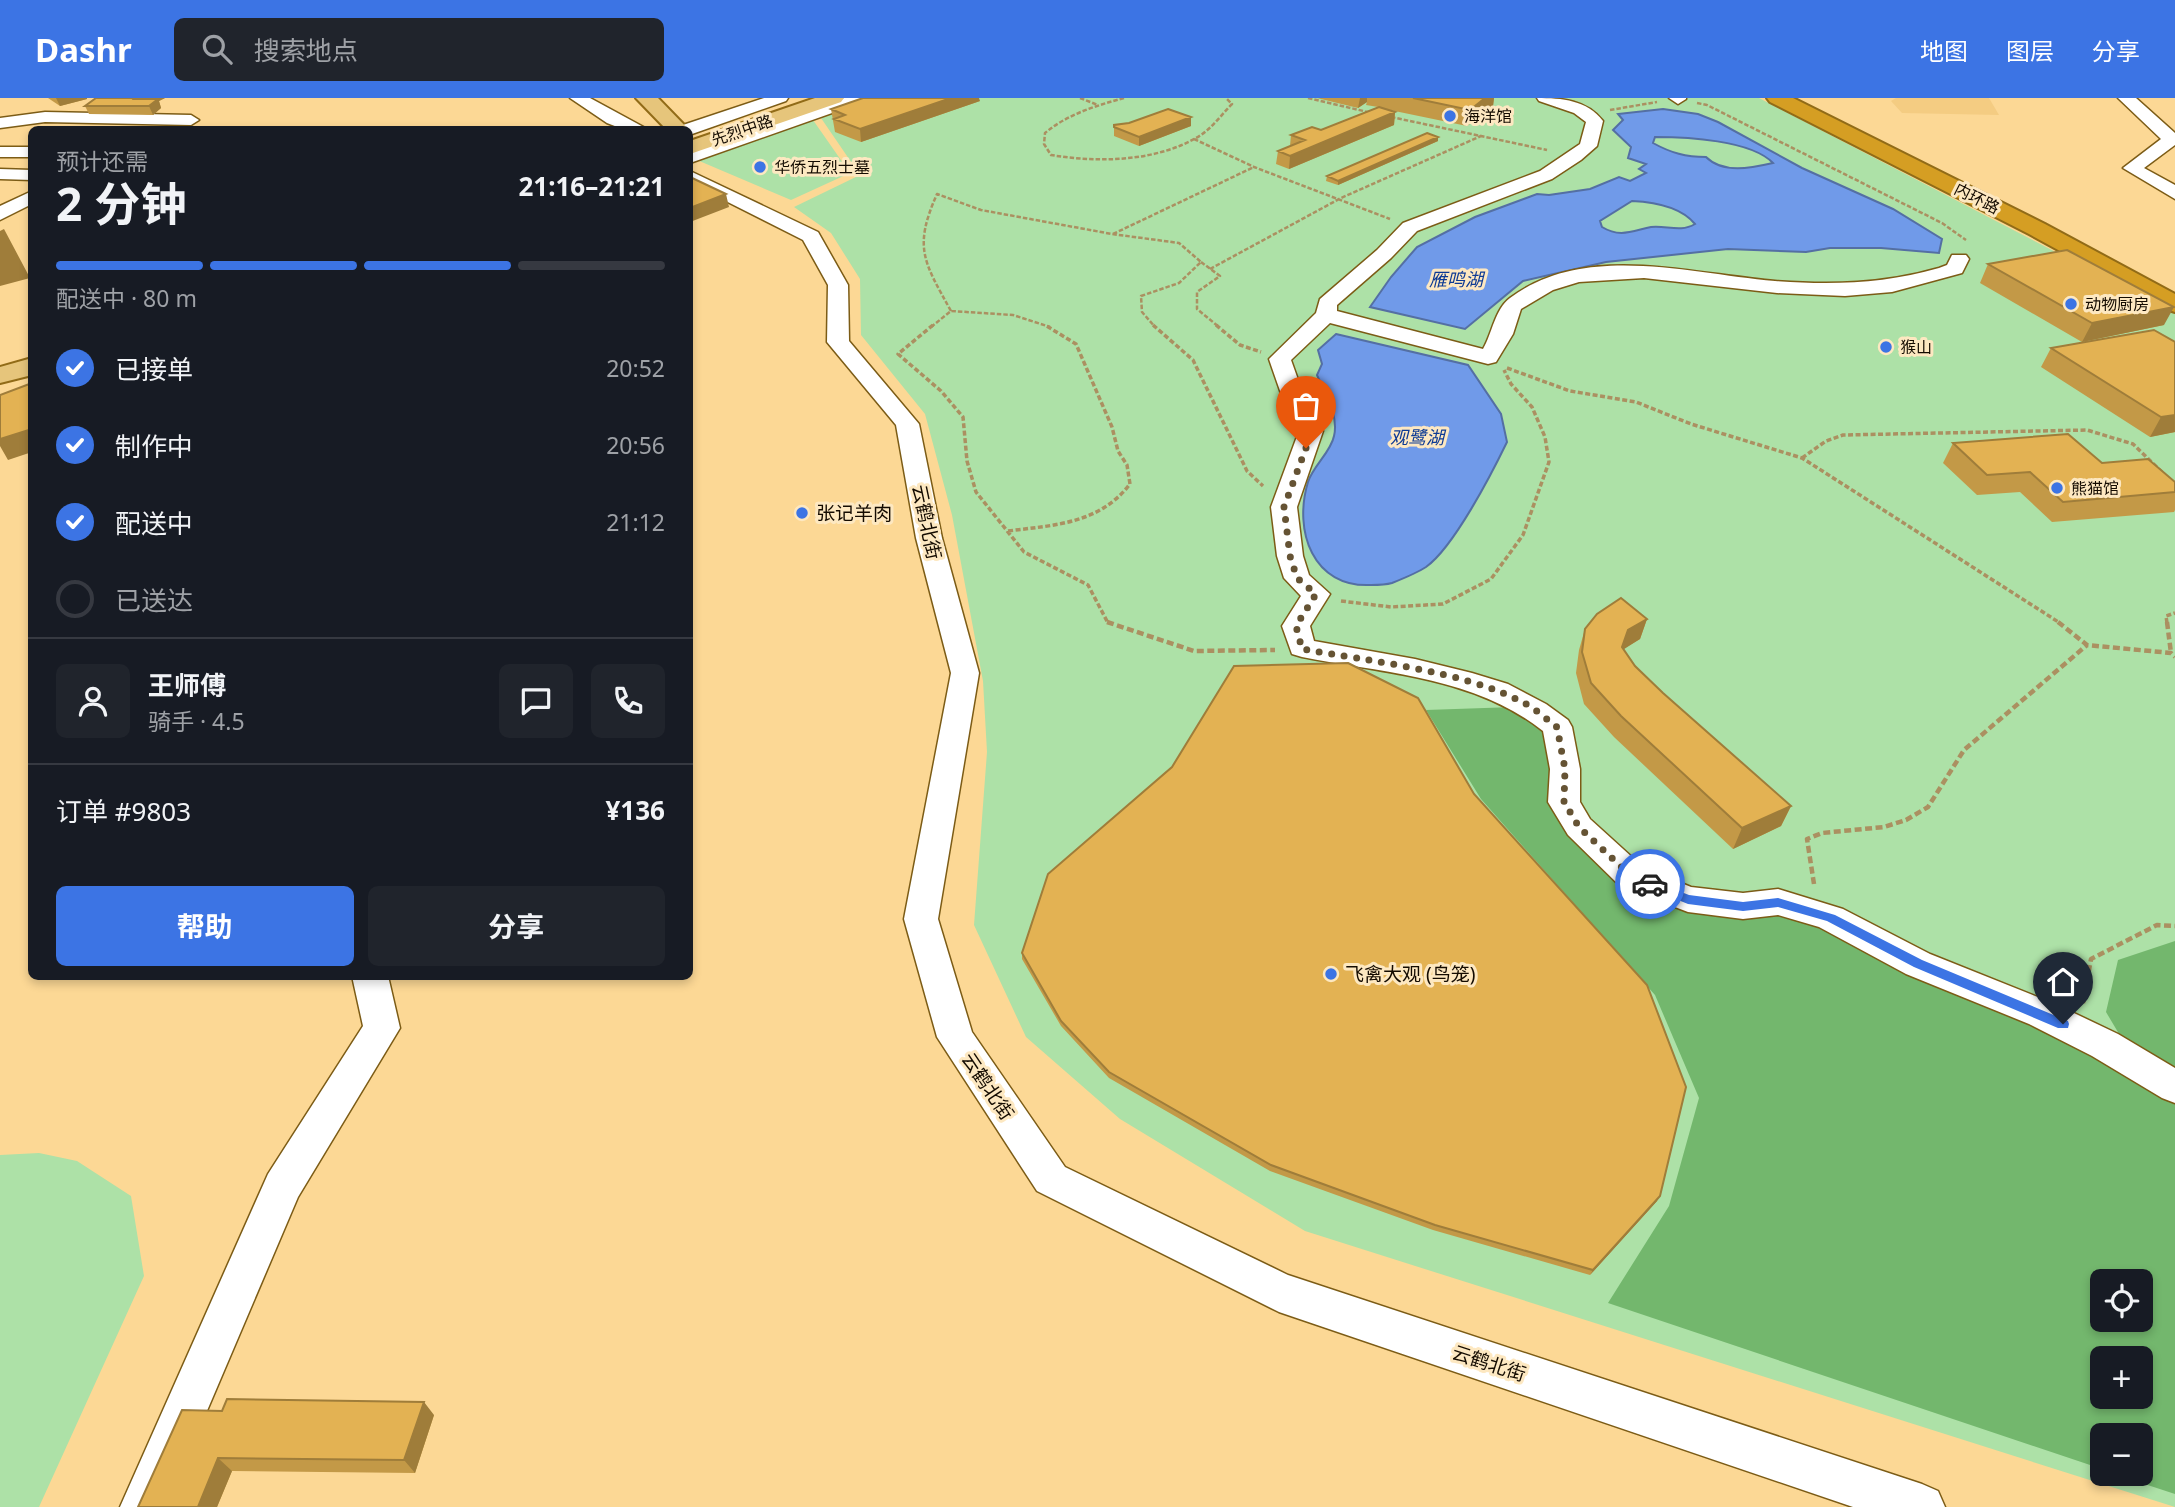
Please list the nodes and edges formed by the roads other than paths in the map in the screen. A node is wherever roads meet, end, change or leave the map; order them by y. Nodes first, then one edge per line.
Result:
1 (578, 98) edge
2 (624, 98) edge
3 (646, 98) edge
4 (780, 98) edge
5 (810, 98) edge
6 (834, 98) edge
7 (860, 98) edge
8 (1545, 98) edge
9 (1777, 98) edge
10 (1801, 98) edge
11 (2126, 98) edge
12 (191, 120) dead end
13 (0, 122) edge
14 (630, 126) edge
15 (651, 126) edge
16 (675, 126) edge
17 (693, 128) edge
18 (740, 131) junction
19 (0, 133) edge
20 (28, 133) edge
21 (693, 136) edge
22 (693, 137) edge
23 (693, 147) edge
24 (0, 152) edge
25 (28, 152) edge
26 (693, 157) edge
27 (0, 174) edge
28 (28, 175) edge
29 (693, 177) edge
30 (2175, 193) edge
31 (28, 198) edge
32 (0, 214) edge
33 (1959, 259) road end
34 (2175, 285) edge
35 (2175, 304) edge
36 (1326, 315) junction
37 (28, 345) edge
38 (0, 353) edge
39 (28, 367) edge
40 (0, 375) edge
41 (371, 980) edge
42 (2175, 1087) edge
43 (142, 1507) edge
44 (1922, 1507) edge

1 - 14 street
2 - 15 main road
3 - 16 main road
4 - 17 street
5 - 21 main road, 先烈中路
6 - 18 main road, 先烈中路
7 - 26 street
8 - 36 street
9 - 35 highway, 内环路
10 - 34 highway, 内环路
11 - 30 street
12 - 13 street
18 - 22 main road
18 - 23 main road, 先烈中路
19 - 20 street
24 - 25 street
27 - 28 street
29 - 44 street, 云鹤北街
31 - 32 street
33 - 36 street
36 - 42 street
37 - 38 main road
39 - 40 main road
41 - 43 street

